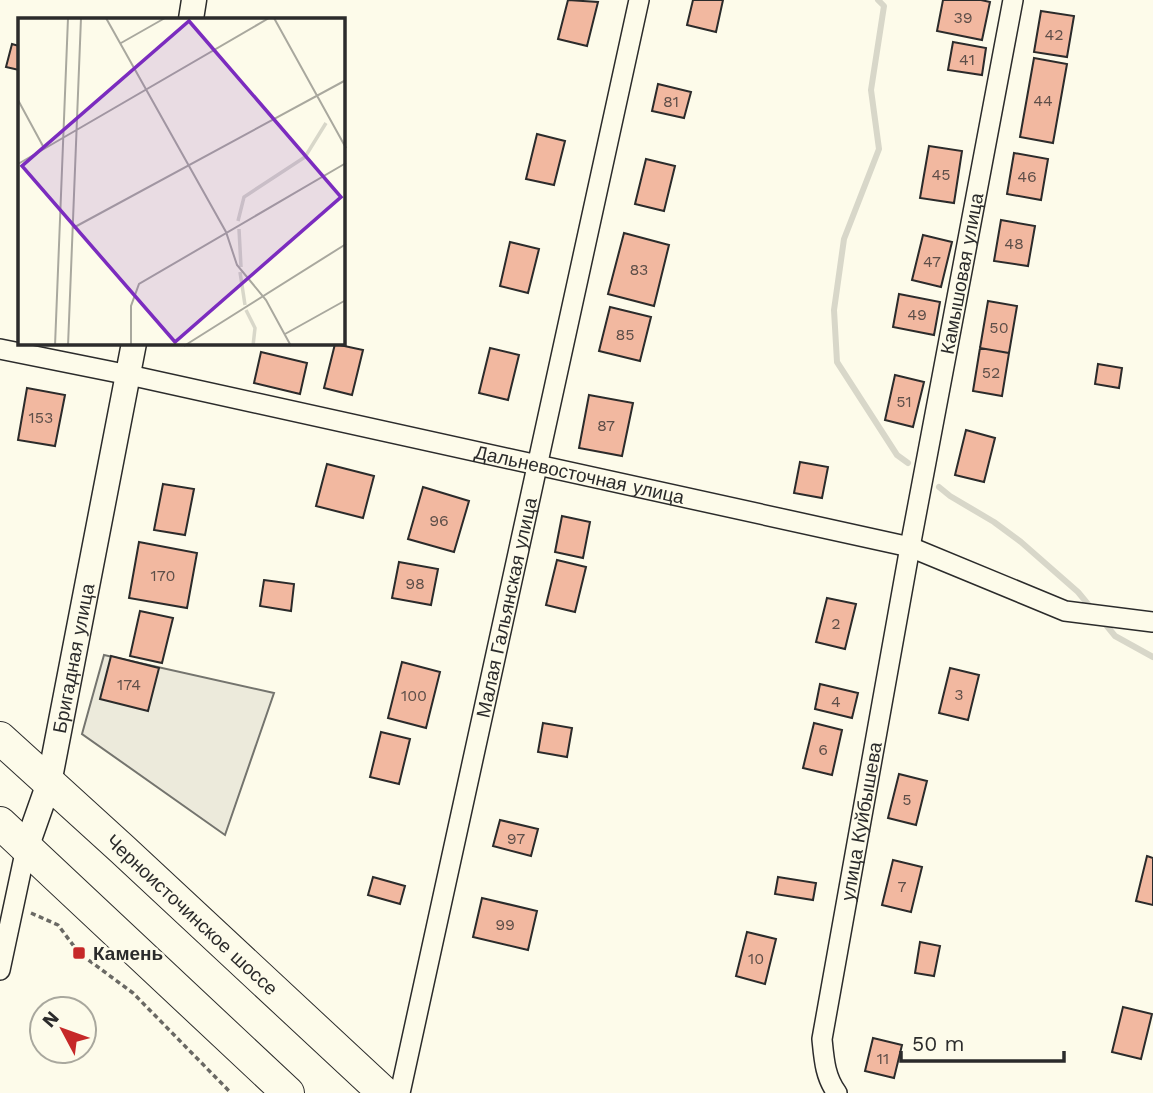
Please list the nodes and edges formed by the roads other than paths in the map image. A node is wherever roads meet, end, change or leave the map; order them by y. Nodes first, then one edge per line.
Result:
1 (194, 0) edge
2 (639, 0) edge
3 (1013, 0) edge
4 (191, 18) edge
5 (134, 345) edge
6 (0, 349) edge
7 (129, 374) junction
8 (537, 465) junction
9 (910, 547) junction
10 (1153, 622) edge
11 (0, 738) edge
12 (48, 783) junction
13 (0, 823) edge
14 (26, 848) junction
15 (2, 949) edge
16 (0, 970) edge
17 (288, 1093) edge
18 (384, 1093) edge
19 (400, 1093) edge
20 (837, 1093) edge

1 - 4 street
2 - 8 street, Малая Гальянская улица
3 - 9 street, Камышовая улица
5 - 7 street, Бригадная улица
6 - 7 street, Дальневосточная улица
7 - 8 street, Дальневосточная улица
7 - 12 street, Бригадная улица
8 - 9 street, Дальневосточная улица
8 - 19 street, Малая Гальянская улица
9 - 10 street, Дальневосточная улица
9 - 20 street, улица Куйбышева
11 - 12 main road, Черноисточинское шоссе
12 - 14 street, Бригадная улица
12 - 18 main road, Черноисточинское шоссе
13 - 14 main road
14 - 15 street, Бригадная улица
14 - 17 main road
15 - 16 street, Бригадная улица

